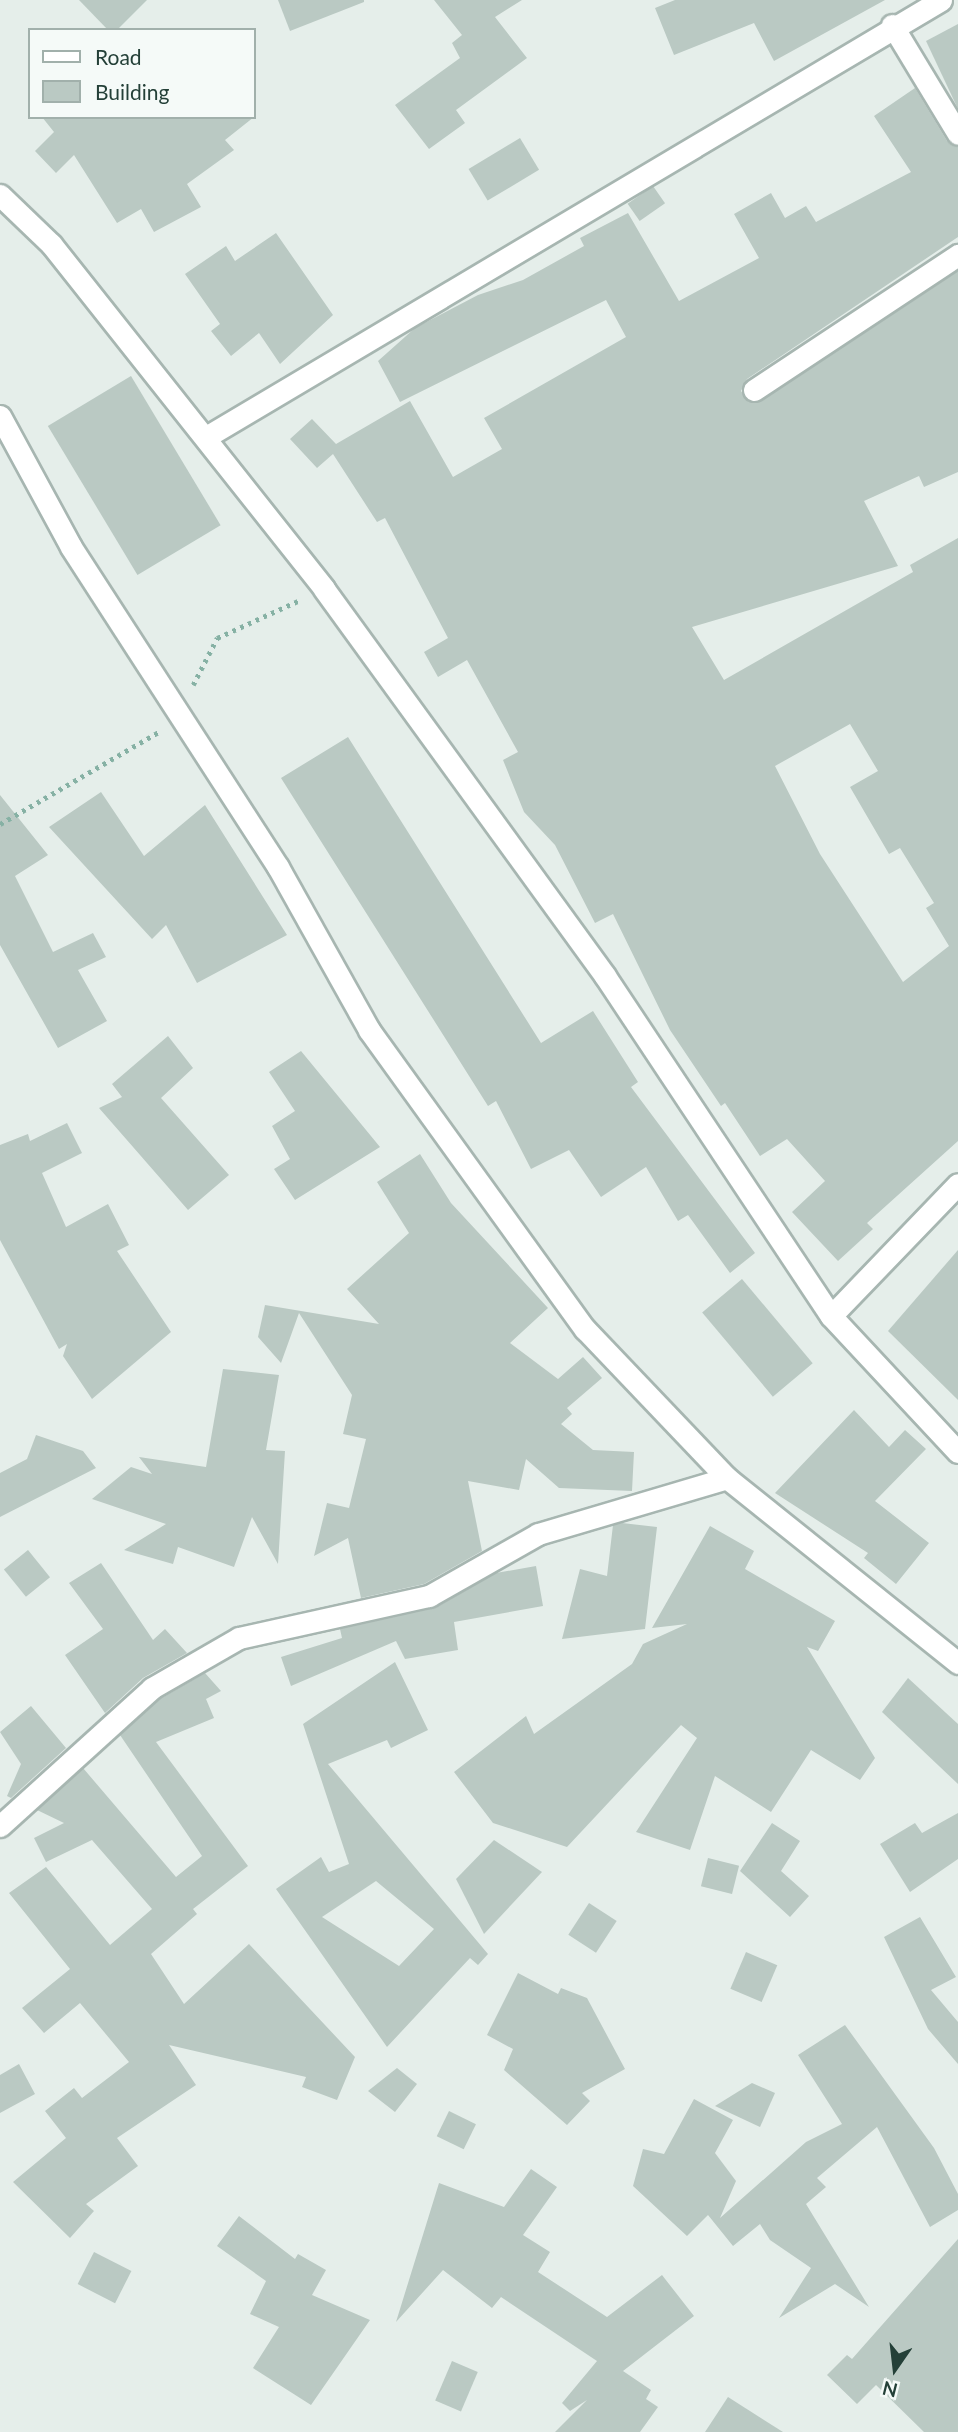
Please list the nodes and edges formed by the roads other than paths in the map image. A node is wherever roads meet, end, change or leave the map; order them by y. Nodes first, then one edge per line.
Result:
1 (941, 0) edge
2 (892, 25) junction
3 (958, 134) edge
4 (0, 195) edge
5 (958, 255) edge
6 (754, 390) dead end
7 (0, 416) edge
8 (206, 437) junction
9 (958, 1184) edge
10 (831, 1316) junction
11 (958, 1452) edge
12 (727, 1478) junction
13 (958, 1662) edge
14 (0, 1826) edge

1 - 2 street
2 - 3 street
2 - 8 street
4 - 8 street
5 - 6 street
7 - 12 street
8 - 10 street
9 - 10 street
10 - 11 street
12 - 13 street
12 - 14 street

